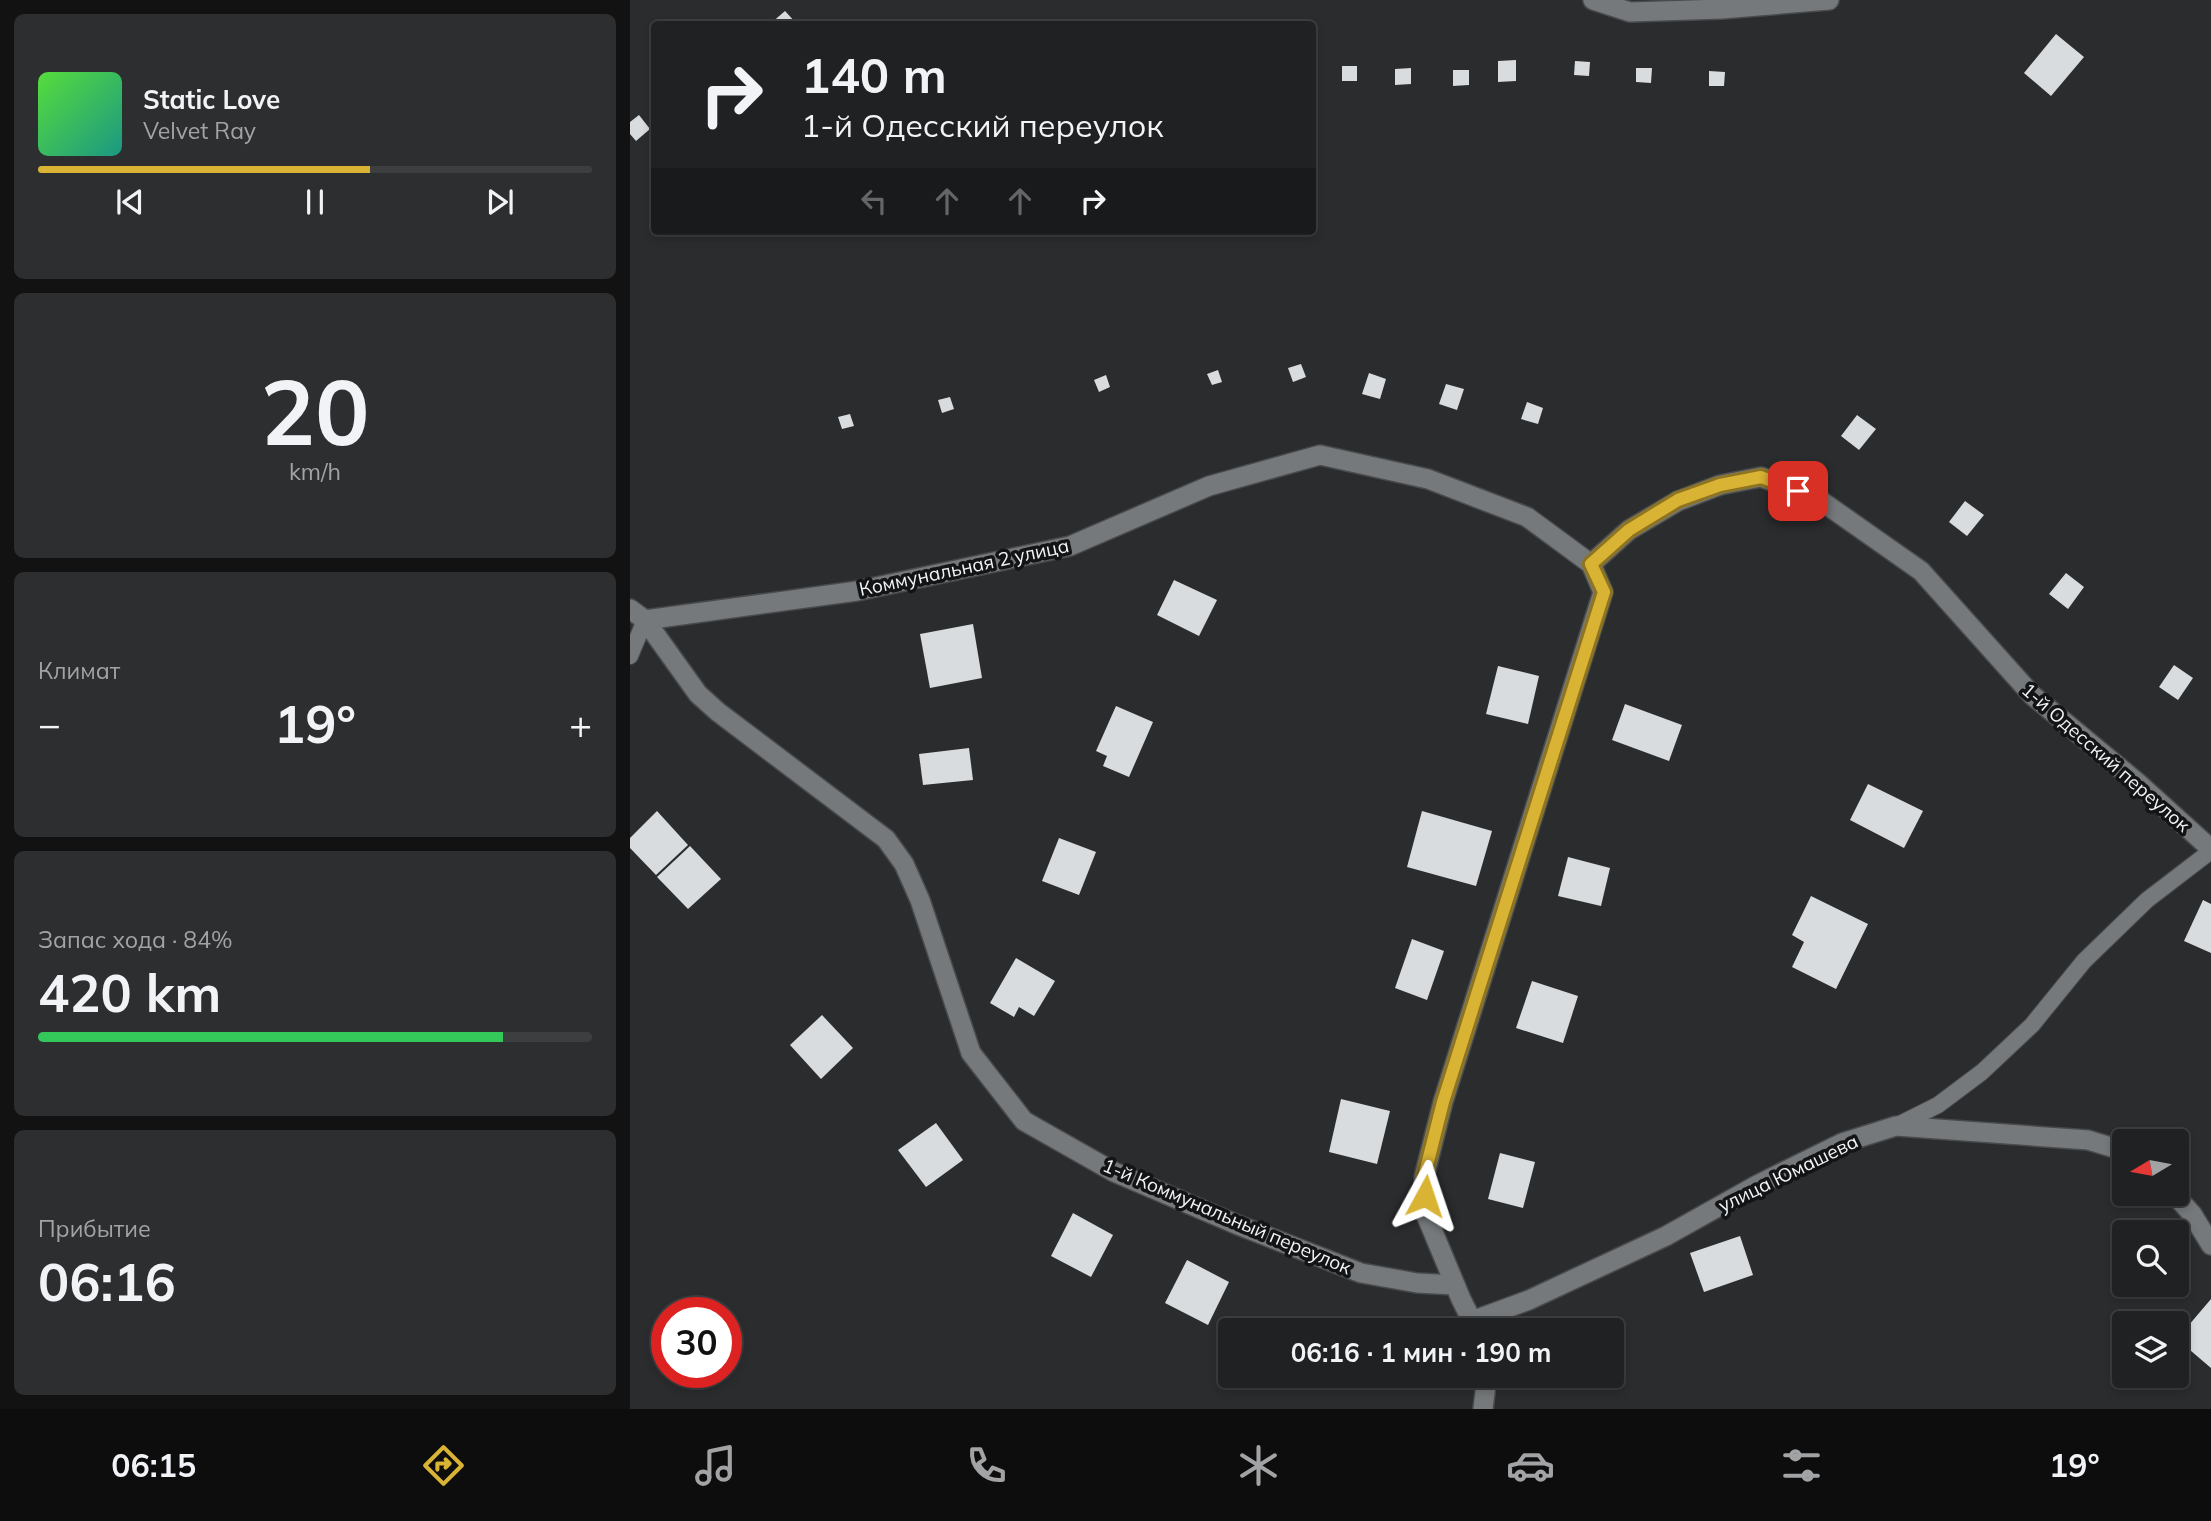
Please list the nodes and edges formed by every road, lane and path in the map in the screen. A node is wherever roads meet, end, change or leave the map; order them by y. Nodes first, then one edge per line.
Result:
1 (1593, 0) edge
2 (1829, 0) edge
3 (1591, 564) junction
4 (638, 614) edge
5 (630, 656) edge
6 (2211, 850) edge
7 (1896, 1125) junction
8 (2112, 1147) edge
9 (2185, 1206) edge
10 (2211, 1245) edge
11 (1458, 1292) junction
12 (1472, 1318) edge
13 (1492, 1318) edge
14 (1486, 1388) edge
15 (1483, 1409) edge

1 - 2 street
3 - 4 street, Коммунальная 2 улица
3 - 6 street, 1-й Одесский переулок
3 - 11 street, Коммунальная 2 улица
4 - 5 lane
4 - 11 street, 1-й Коммунальный переулок
6 - 7 lane
7 - 8 street, улица Юмашева
7 - 13 street, улица Юмашева
9 - 10 street
11 - 12 street
14 - 15 street

